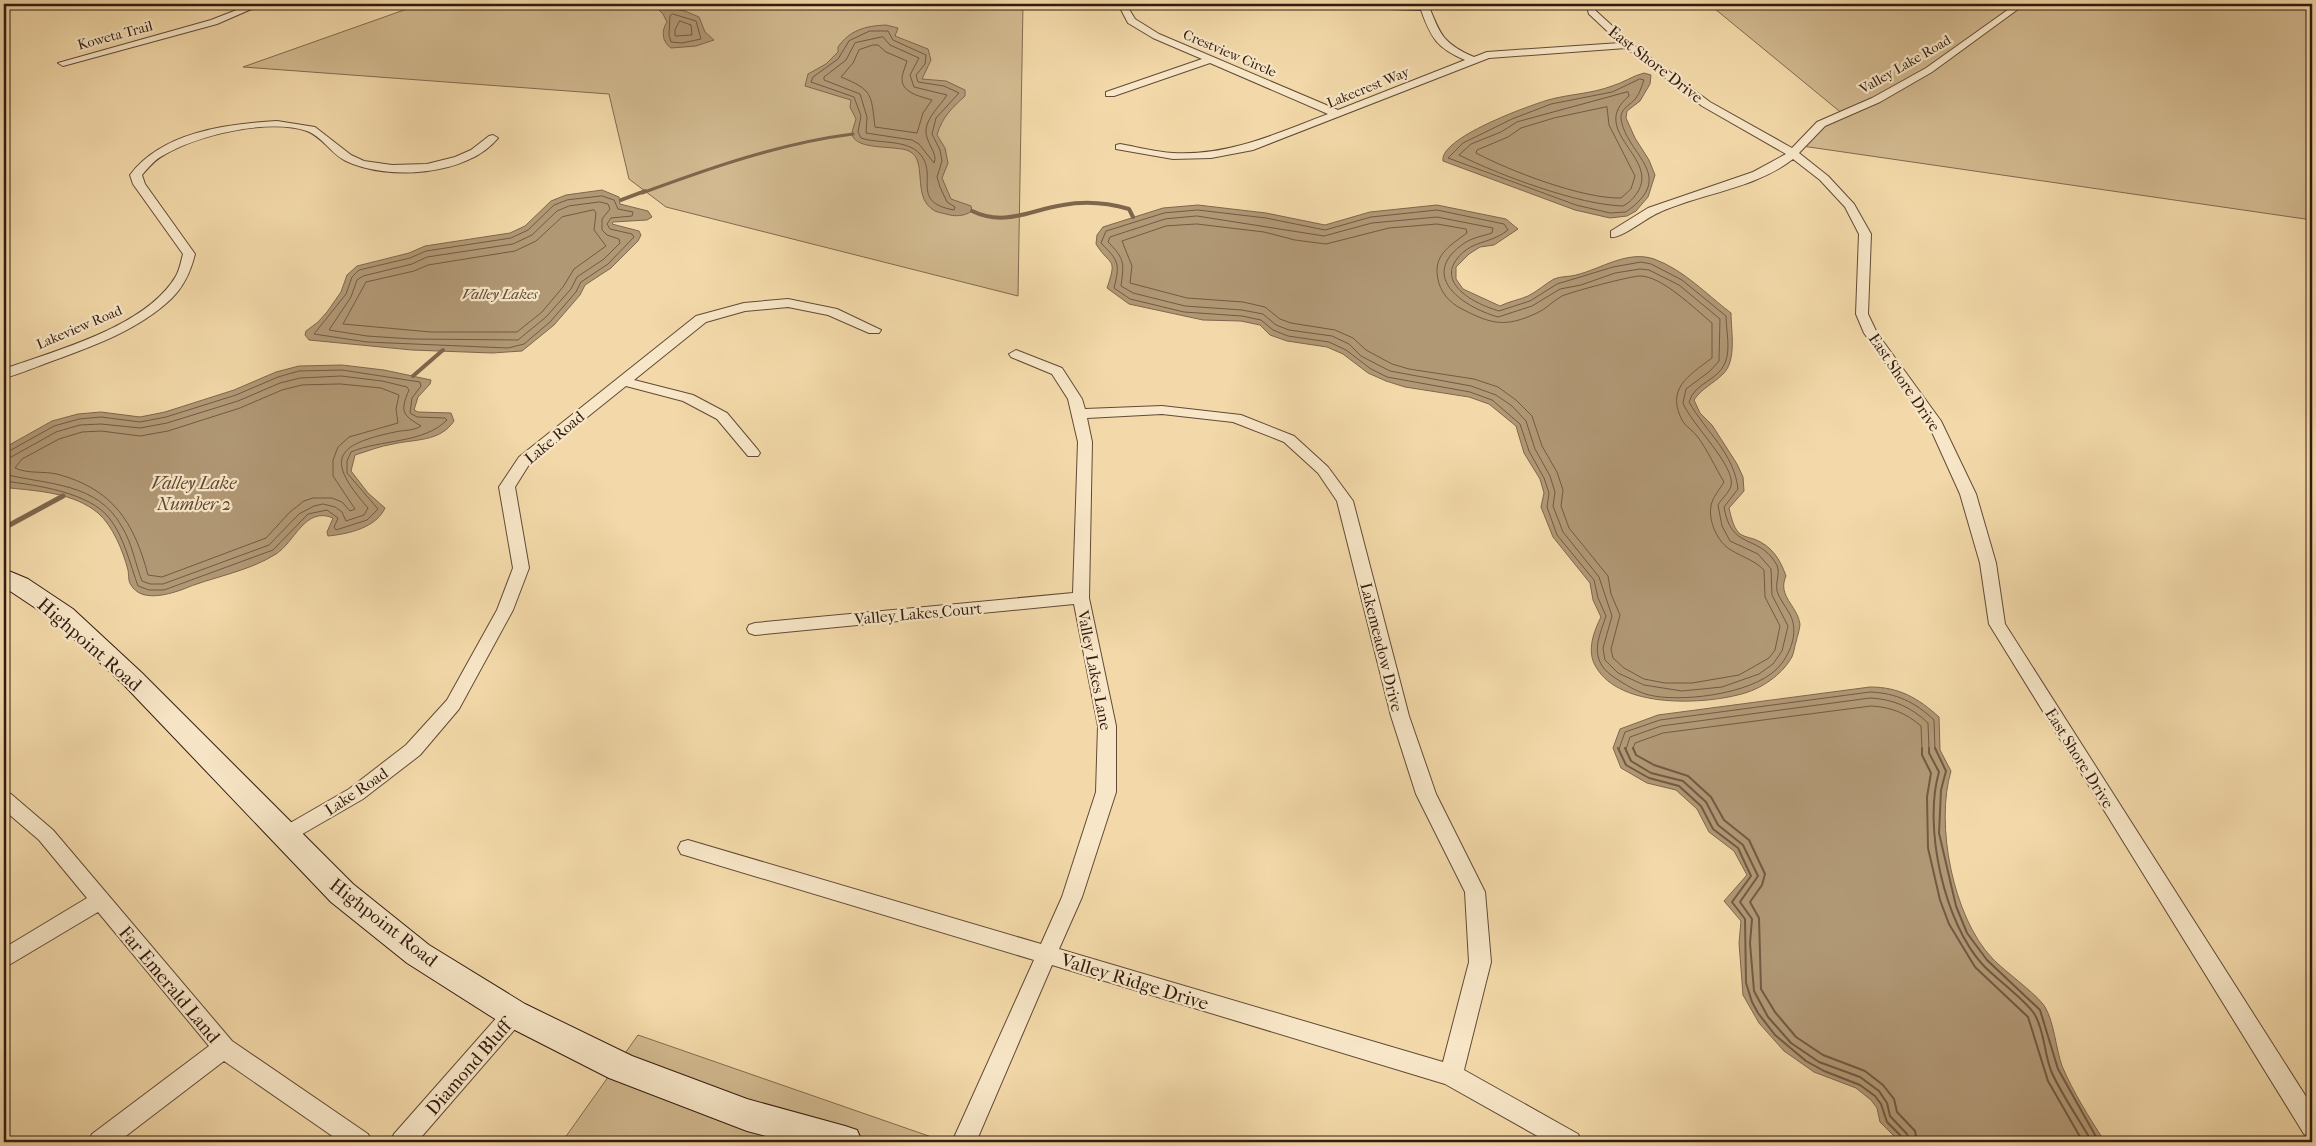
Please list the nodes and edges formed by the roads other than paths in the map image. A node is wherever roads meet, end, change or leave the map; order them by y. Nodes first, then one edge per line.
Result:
1 (259, 4) edge
2 (1122, 4) edge
3 (1324, 4) edge
4 (1590, 4) edge
5 (2021, 4) edge
6 (1425, 5) edge
7 (1628, 45) junction
8 (1211, 59) junction
9 (1473, 60) junction
10 (64, 63) dead end
11 (1110, 94) dead end
12 (1338, 114) junction
13 (493, 138) dead end
14 (1120, 147) dead end
15 (1794, 154) junction
16 (1615, 234) dead end
17 (874, 330) dead end
18 (1016, 354) dead end
19 (4, 374) edge
20 (623, 381) junction
21 (1078, 414) junction
22 (753, 453) dead end
23 (4, 577) edge
24 (1081, 598) junction
25 (755, 629) dead end
26 (4, 800) edge
27 (285, 835) junction
28 (688, 848) dead end
29 (101, 900) junction
30 (1047, 955) junction
31 (4, 959) edge
32 (514, 1014) junction
33 (224, 1048) junction
34 (1451, 1075) junction
35 (2312, 1126) edge
36 (100, 1142) edge
37 (360, 1142) edge
38 (402, 1142) edge
39 (845, 1142) edge
40 (964, 1142) edge
41 (1570, 1142) edge

1 - 10 street, Koweta Trail
2 - 8 street, Crestview Circle
3 - 6 street
4 - 7 street, East Shore Drive
5 - 15 street, Valley Lake Road
6 - 9 street
7 - 9 street, Lakecrest Way
7 - 15 street, East Shore Drive
8 - 11 street
8 - 12 street, Crestview Circle
9 - 12 street, Lakecrest Way
12 - 14 street, Lakecrest Way
13 - 19 street, Lakeview Road
15 - 16 street, Valley Lake Road
15 - 35 street, East Shore Drive
17 - 20 street, Lake Road
18 - 21 street, Valley Lakes Lane
20 - 22 street
20 - 27 street, Lake Road
21 - 24 street, Valley Lakes Lane
21 - 34 street, Lakemeadow Drive
23 - 27 street, Highpoint Road
24 - 25 street, Valley Lakes Court
24 - 30 street, Valley Lakes Lane
26 - 29 street, Far Emerald Land
27 - 32 street, Highpoint Road
28 - 30 street, Valley Ridge Drive
29 - 31 street
29 - 33 street, Far Emerald Land
30 - 34 street, Valley Ridge Drive
30 - 40 street, Valley Lakes Lane
32 - 38 street, Diamond Bluff
32 - 39 street, Highpoint Road
33 - 36 street
33 - 37 street, Far Emerald Land
34 - 41 street, Valley Ridge Drive

